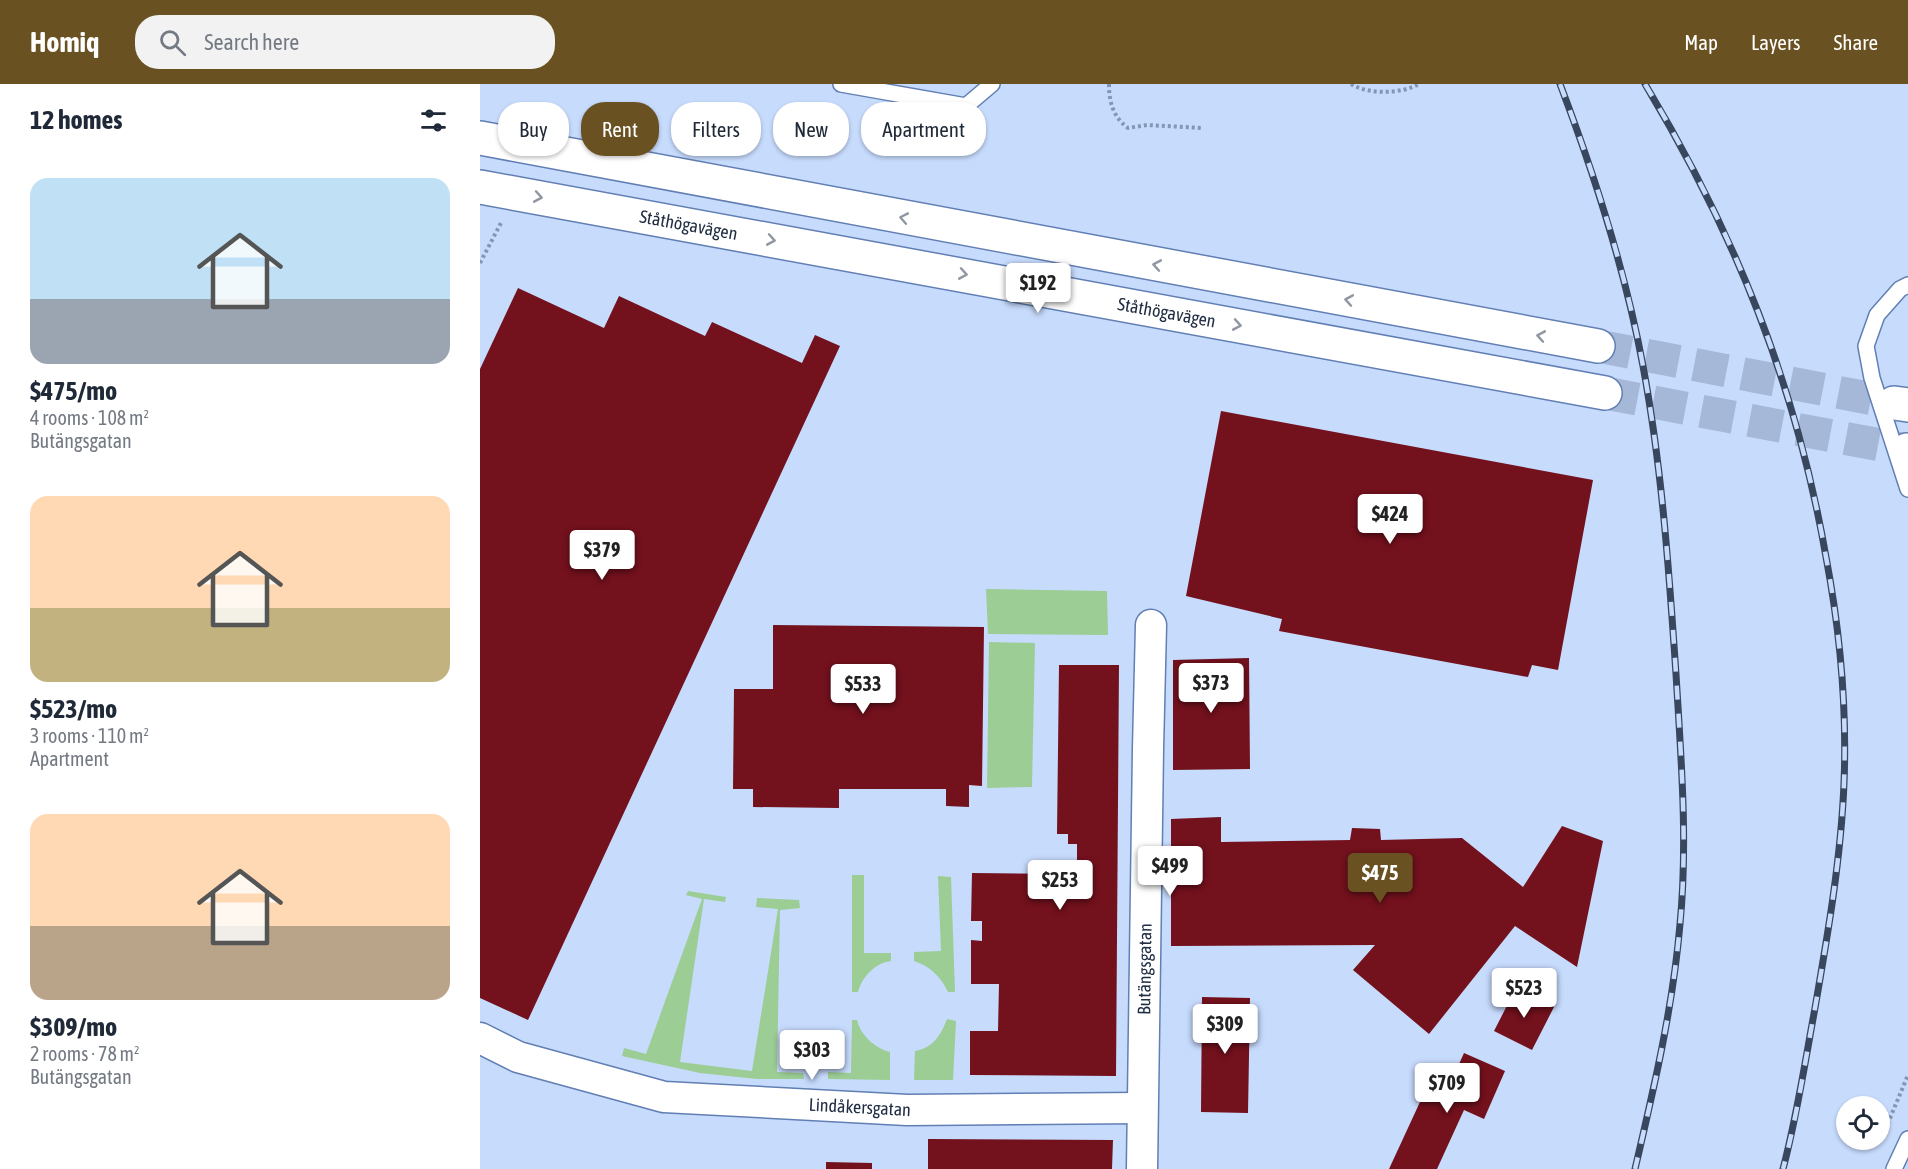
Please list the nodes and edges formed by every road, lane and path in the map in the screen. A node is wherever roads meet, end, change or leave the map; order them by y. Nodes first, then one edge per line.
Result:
1 (841, 84) edge
2 (992, 84) edge
3 (1109, 84) edge
4 (1351, 84) edge
5 (1419, 84) edge
6 (1203, 128) dead end
7 (480, 138) edge
8 (480, 187) edge
9 (506, 216) dead end
10 (480, 263) edge
11 (1908, 285) edge
12 (1598, 346) tunnel mouth
13 (1605, 393) tunnel mouth
14 (1908, 489) edge
15 (1151, 625) dead end
16 (480, 1038) edge
17 (1908, 1075) edge
18 (1142, 1108) junction
19 (1890, 1119) edge
20 (1908, 1139) edge
21 (1142, 1169) edge
22 (1894, 1169) edge

1 - 2 lane
3 - 6 path
4 - 5 path
12 -> 7 main road
8 -> 13 main road, Ståthögavägen
9 - 10 path
11 - 14 lane
15 - 18 street, Butängsgatan
16 - 18 street, Lindåkersgatan
17 - 19 path
18 - 21 street, Butängsgatan
20 - 22 lane

